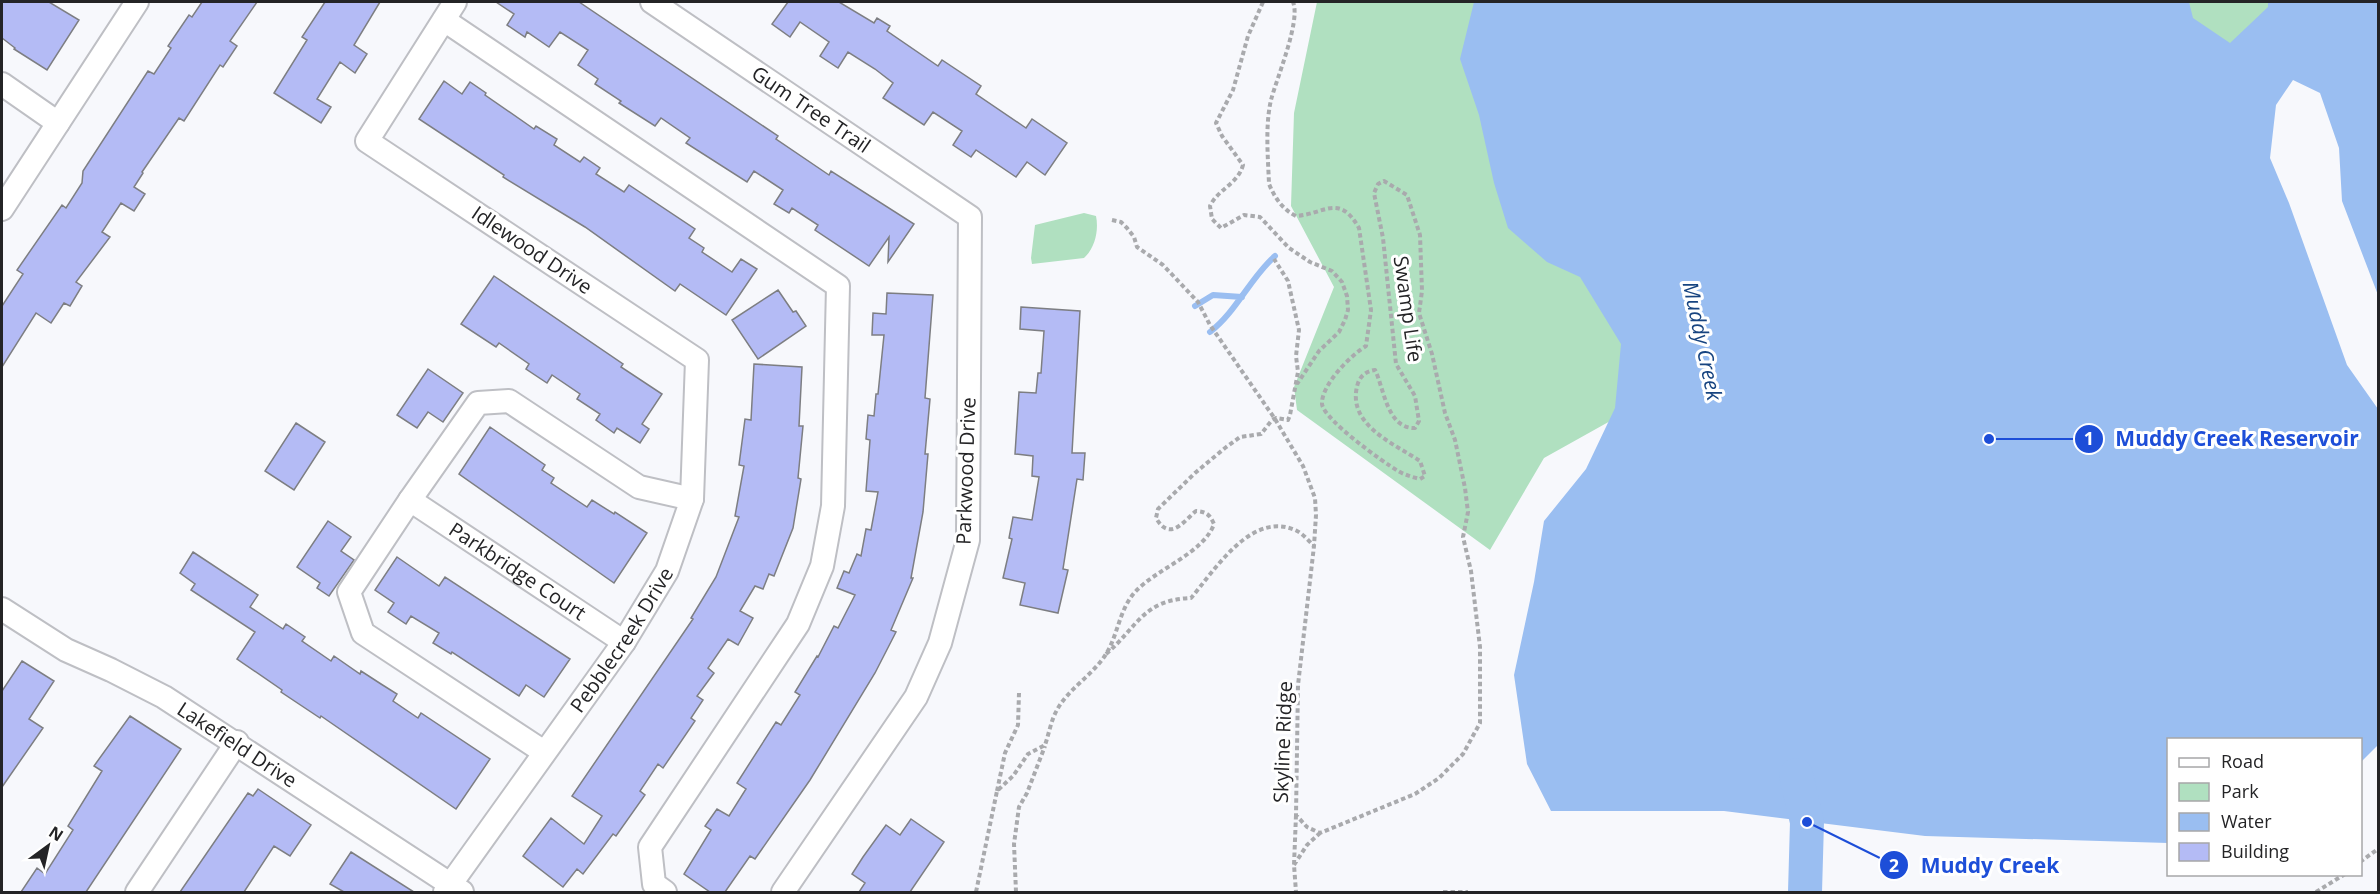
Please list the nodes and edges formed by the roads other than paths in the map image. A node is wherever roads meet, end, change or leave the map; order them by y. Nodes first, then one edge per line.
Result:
1 (652, 2) edge
2 (134, 3) edge
3 (450, 11) edge
4 (2, 84) edge
5 (58, 123) junction
6 (2, 210) edge
7 (970, 217) joint
8 (697, 360) joint
9 (692, 499) junction
10 (410, 500) junction
11 (2, 609) edge
12 (624, 642) junction
13 (237, 742) junction
14 (544, 752) junction
15 (453, 890) edge
16 (137, 892) edge
17 (665, 892) edge
18 (783, 892) edge

1 - 7 street, Gum Tree Trail
2 - 5 street
3 - 8 street, Idlewood Drive
3 - 17 street
4 - 5 street
5 - 6 street
7 - 18 street, Parkwood Drive
8 - 9 street, Pebblecreek Drive
9 - 10 street
9 - 12 street, Pebblecreek Drive
10 - 12 street, Parkbridge Court
10 - 14 street
11 - 13 street, Lakefield Drive
12 - 14 street, Pebblecreek Drive
13 - 15 street, Lakefield Drive
13 - 16 street
14 - 15 street, Pebblecreek Drive

